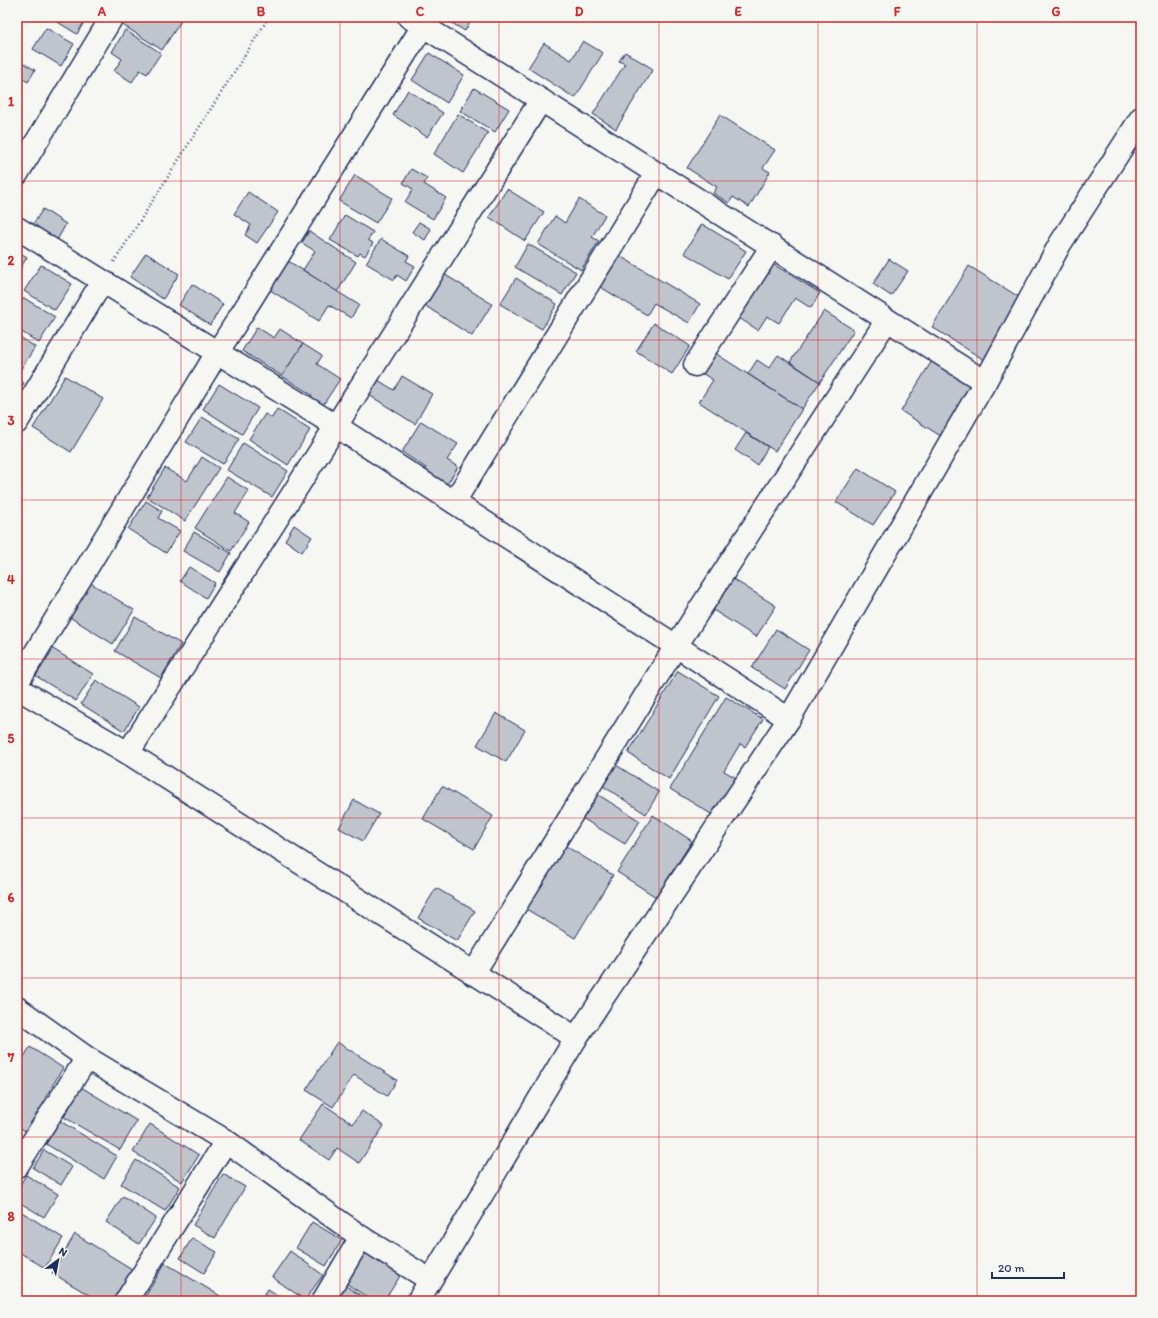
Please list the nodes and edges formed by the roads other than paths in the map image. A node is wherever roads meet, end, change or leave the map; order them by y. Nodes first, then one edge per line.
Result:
1 (112, 17) edge
2 (416, 22) edge
3 (541, 100) junction
4 (1141, 118) edge
5 (17, 174) edge
6 (656, 174) junction
7 (17, 228) edge
8 (772, 246) junction
9 (102, 282) junction
10 (887, 320) junction
11 (217, 353) junction
12 (695, 365) dead end
13 (985, 382) junction
14 (17, 422) edge
15 (336, 426) junction
16 (454, 502) junction
17 (676, 646) junction
18 (17, 683) edge
19 (17, 688) edge
20 (789, 719) junction
21 (128, 753) junction
22 (473, 974) junction
23 (17, 1008) edge
24 (576, 1038) junction
25 (87, 1058) junction
26 (226, 1141) junction
27 (17, 1166) edge
28 (361, 1237) junction
29 (430, 1280) junction
30 (126, 1301) edge
31 (323, 1301) edge
32 (418, 1301) edge

1 - 5 street
2 - 3 street
2 - 11 street
3 - 6 street
3 - 15 street
4 - 13 street
6 - 8 street
6 - 16 street
7 - 9 street
8 - 10 street
8 - 12 street
9 - 11 street
9 - 14 street
10 - 13 street
10 - 17 street
11 - 15 street
11 - 18 street
13 - 20 street
15 - 16 street
15 - 21 street
16 - 17 street
17 - 20 street
17 - 22 street
19 - 21 street
20 - 24 street
21 - 22 street
22 - 24 street
23 - 25 street
24 - 29 street
25 - 26 street
25 - 27 street
26 - 28 street
26 - 30 street
28 - 29 street
28 - 31 street
29 - 32 street

